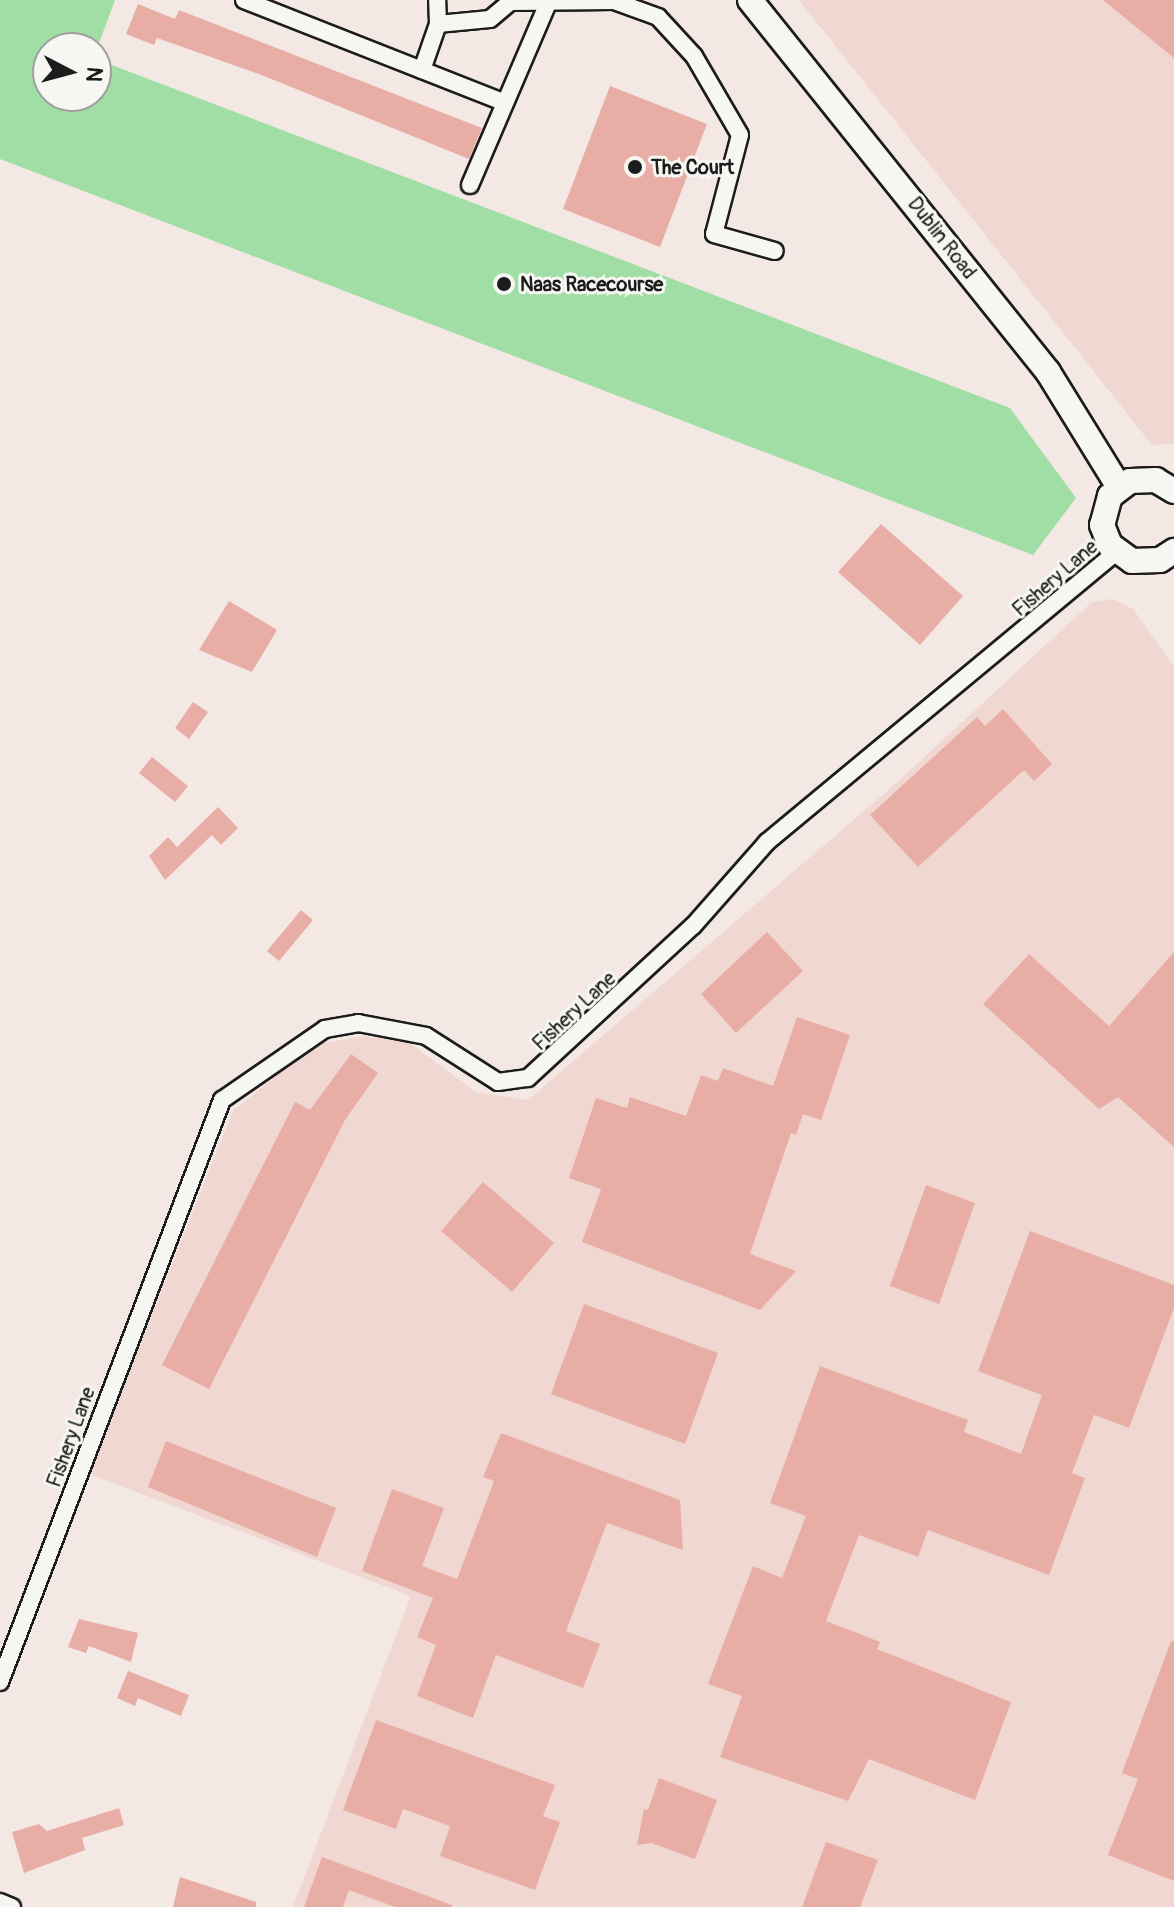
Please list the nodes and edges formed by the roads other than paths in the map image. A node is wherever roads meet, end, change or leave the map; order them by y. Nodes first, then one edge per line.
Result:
1 (244, 0) edge
2 (437, 0) edge
3 (750, 0) edge
4 (549, 1) edge
5 (614, 1) edge
6 (438, 24) junction
7 (422, 70) junction
8 (503, 102) junction
9 (470, 185) dead end
10 (775, 251) dead end
11 (1119, 487) junction
12 (1174, 491) edge
13 (1116, 552) junction
14 (1174, 552) edge
15 (0, 1682) edge
16 (0, 1902) edge
17 (12, 1907) edge

1 - 7 street
2 - 6 street
3 - 11 main road, Dublin Road
4 - 5 street
4 - 6 street
4 - 8 street
5 - 10 street
6 - 7 street
7 - 8 street
8 - 9 street
11 - 12 main road
11 - 13 main road
13 - 14 main road
13 - 15 street, Fishery Lane
16 - 17 street

